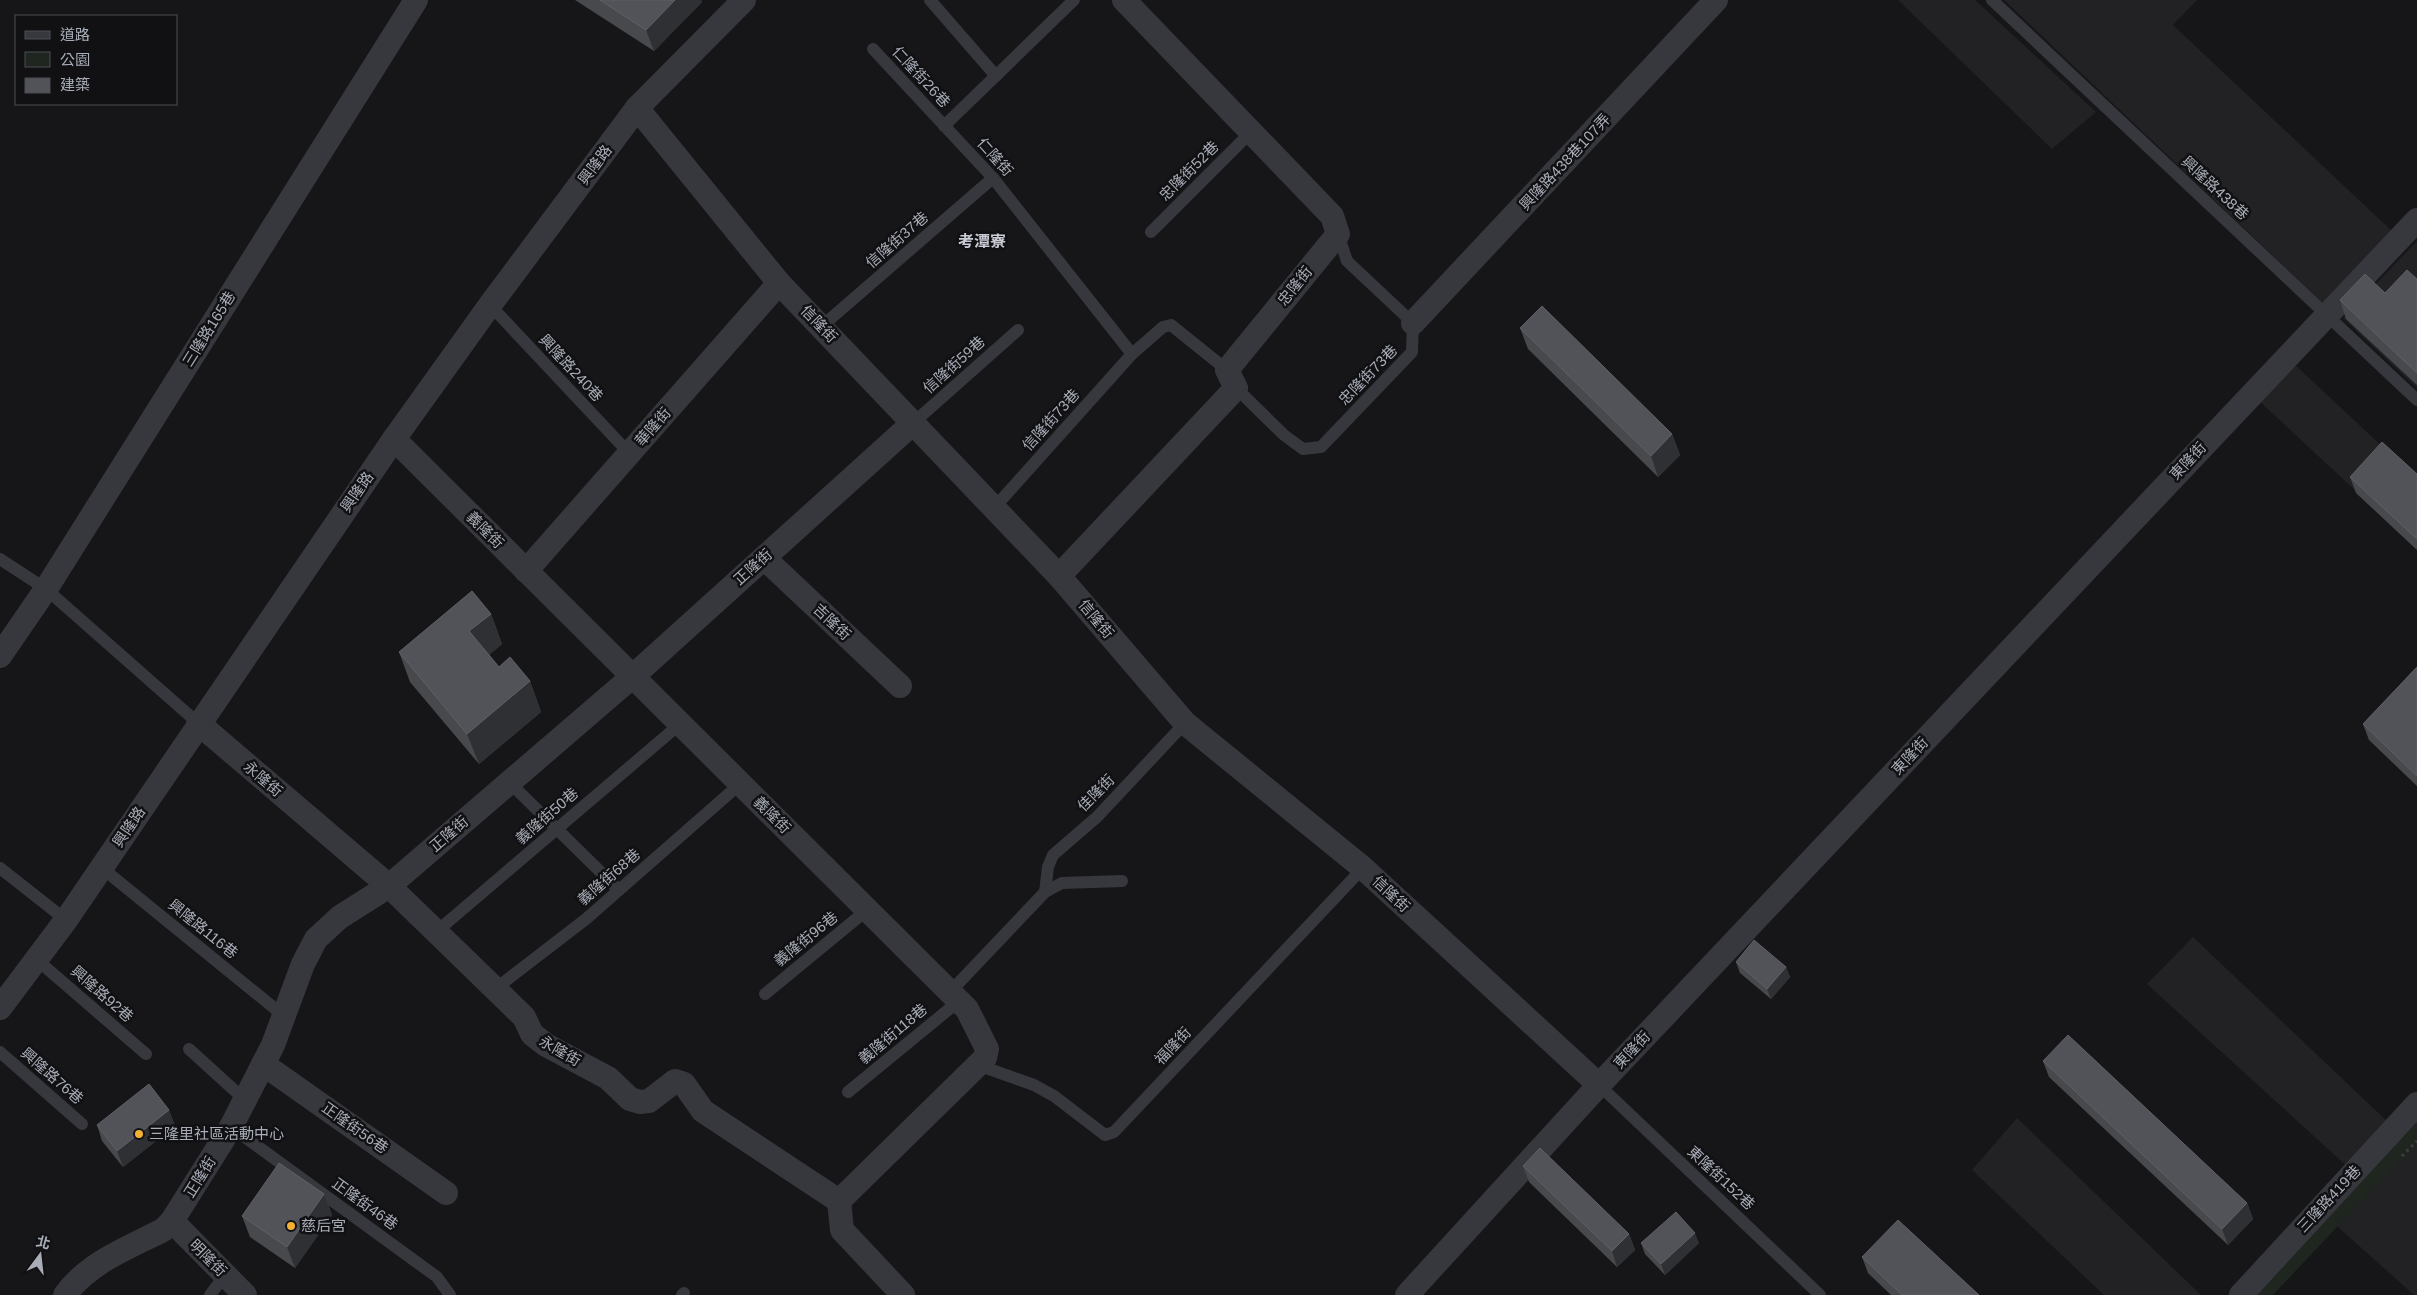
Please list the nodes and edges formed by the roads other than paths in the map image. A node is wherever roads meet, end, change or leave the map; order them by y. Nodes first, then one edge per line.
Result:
1 (416, 0) edge
2 (744, 0) edge
3 (930, 0) edge
4 (1074, 0) edge
5 (1125, 0) edge
6 (1716, 0) edge
7 (1992, 0) edge
8 (873, 49) dead end
9 (996, 76) junction
10 (637, 108) junction
11 (944, 126) junction
12 (1250, 133) junction
13 (993, 178) junction
14 (2417, 220) edge
15 (1151, 232) dead end
16 (1338, 234) junction
17 (780, 283) junction
18 (490, 305) junction
19 (2326, 315) junction
20 (1413, 323) junction
21 (822, 326) junction
22 (1018, 330) dead end
23 (1132, 354) junction
24 (1231, 379) junction
25 (2417, 400) edge
26 (912, 424) junction
27 (394, 439) junction
28 (629, 453) junction
29 (994, 508) junction
30 (764, 558) junction
31 (0, 559) edge
32 (526, 571) junction
33 (1060, 576) junction
34 (46, 589) junction
35 (0, 656) edge
36 (632, 677) junction
37 (900, 686) dead end
38 (1185, 723) junction
39 (198, 724) junction
40 (680, 724) junction
41 (510, 782) junction
42 (740, 784) junction
43 (557, 829) junction
44 (0, 868) edge
45 (102, 868) junction
46 (1363, 868) junction
47 (1122, 881) dead end
48 (389, 886) junction
49 (619, 890) junction
50 (1044, 892) junction
51 (867, 910) junction
52 (66, 920) junction
53 (436, 932) junction
54 (36, 959) junction
55 (495, 990) junction
56 (765, 994) dead end
57 (954, 997) junction
58 (0, 1008) edge
59 (284, 1016) junction
60 (189, 1049) dead end
61 (0, 1052) edge
62 (146, 1054) dead end
63 (263, 1064) junction
64 (978, 1065) junction
65 (1599, 1085) junction
66 (848, 1092) dead end
67 (245, 1100) junction
68 (2417, 1104) edge
69 (82, 1124) dead end
70 (232, 1127) junction
71 (446, 1193) dead end
72 (839, 1201) junction
73 (172, 1221) junction
74 (225, 1275) junction
75 (898, 1294) edge
76 (65, 1295) edge
77 (210, 1295) edge
78 (244, 1295) edge
79 (450, 1295) edge
80 (1407, 1295) edge
81 (1820, 1295) edge
82 (2241, 1295) edge

1 - 34 street, 三隆路165巷
2 - 10 street, 興隆路
3 - 9 lane
4 - 9 lane
5 - 12 street
6 - 20 street, 興隆路438巷107弄
7 - 19 lane, 興隆路438巷
8 - 11 lane, 仁隆街26巷
9 - 11 lane
10 - 17 street, 信隆街
10 - 18 street, 興隆路
11 - 13 lane, 仁隆街
12 - 15 lane, 忠隆街52巷
12 - 16 street
13 - 21 lane, 信隆街37巷
13 - 23 lane, 仁隆街
14 - 19 street, 東隆街
16 - 20 lane
16 - 24 street, 忠隆街
17 - 21 street, 信隆街
17 - 28 street, 華隆街
18 - 27 street, 興隆路
18 - 28 lane, 興隆路240巷
19 - 25 lane, 興隆路438巷
19 - 65 street, 東隆街
20 - 24 lane, 忠隆街73巷
21 - 26 street, 信隆街
22 - 26 lane, 信隆街59巷
23 - 24 lane, 忠隆街73巷
23 - 29 lane, 信隆街73巷
24 - 33 street, 忠隆街
26 - 29 street, 信隆街
26 - 30 street, 正隆街
27 - 32 street, 義隆街
27 - 39 street, 興隆路
28 - 32 street, 華隆街
29 - 33 street, 信隆街
30 - 36 street, 正隆街
30 - 37 street, 吉隆街
31 - 34 lane
32 - 36 street, 義隆街
33 - 38 street, 信隆街
34 - 35 street, 三隆路165巷
34 - 39 lane
36 - 40 street, 義隆街
36 - 41 street, 正隆街
38 - 46 street, 信隆街
38 - 50 lane, 佳隆街
39 - 45 street, 興隆路
39 - 48 street, 永隆街
40 - 42 street, 義隆街
40 - 43 lane, 義隆街50巷
41 - 43 lane
41 - 48 street, 正隆街
42 - 49 lane, 義隆街68巷
42 - 51 street, 義隆街
43 - 49 lane
43 - 53 lane, 義隆街50巷
44 - 52 lane
45 - 52 street, 興隆路
45 - 59 lane, 興隆路116巷
46 - 64 lane, 福隆街
46 - 65 street, 信隆街
47 - 50 lane
48 - 53 street, 永隆街
48 - 59 street, 正隆街
49 - 55 lane, 義隆街68巷
50 - 57 lane
51 - 56 lane, 義隆街96巷
51 - 57 street, 義隆街
52 - 54 street, 興隆路
53 - 55 street, 永隆街
54 - 58 street, 興隆路
54 - 62 lane, 興隆路92巷
55 - 72 street, 永隆街
57 - 64 street, 義隆街
57 - 66 lane, 義隆街118巷
59 - 63 street, 正隆街
60 - 67 lane
61 - 69 lane, 興隆路76巷
63 - 67 street, 正隆街
63 - 71 street, 正隆街56巷
64 - 72 street, 義隆街
65 - 80 street, 東隆街
65 - 81 lane, 東隆街152巷
67 - 70 street, 正隆街
68 - 82 street, 三隆路419巷
70 - 73 street, 正隆街
70 - 79 lane, 正隆街46巷
72 - 75 street
73 - 74 street, 明隆街
73 - 76 street, 正隆街
74 - 77 lane
74 - 78 street, 明隆街

